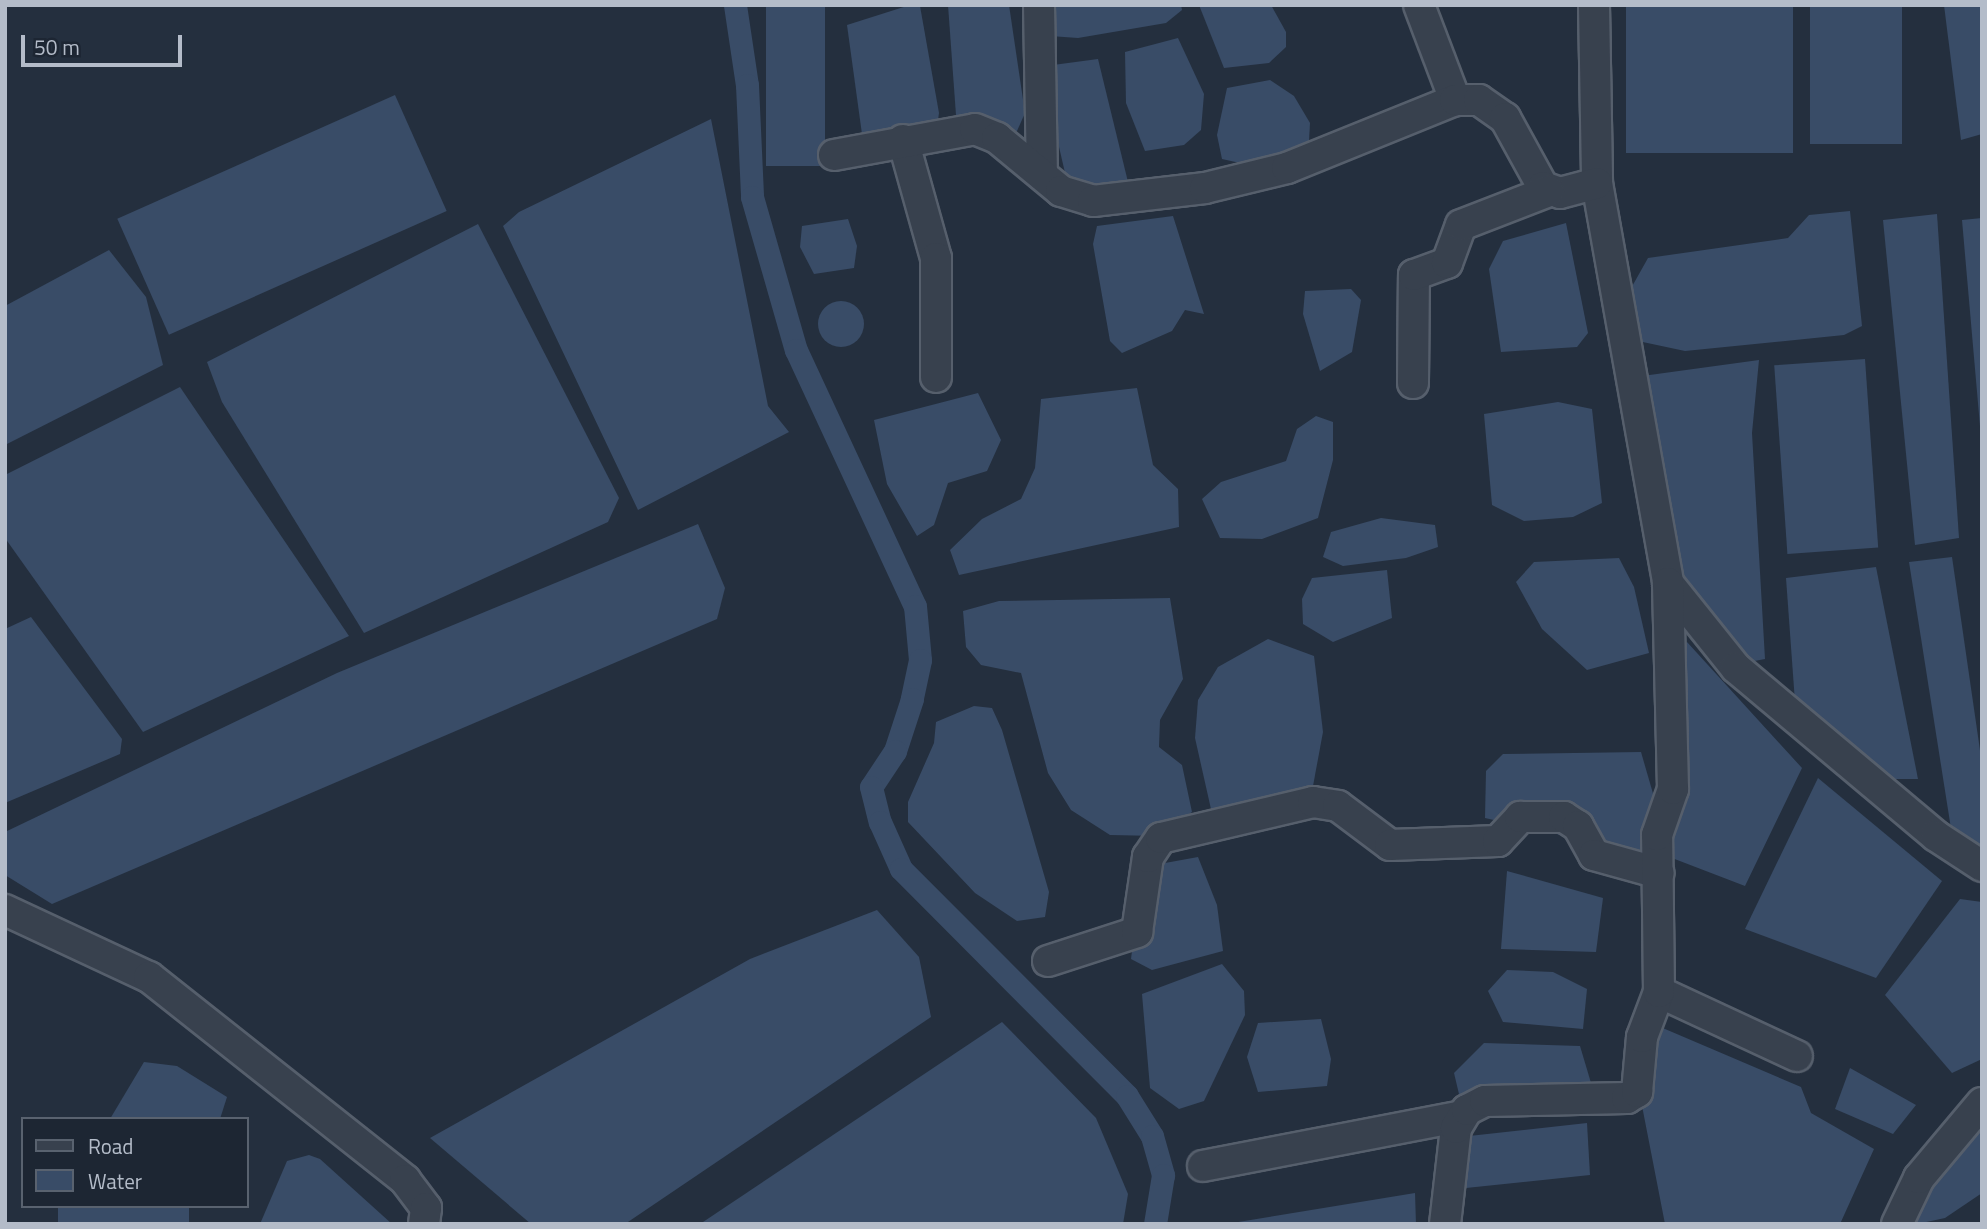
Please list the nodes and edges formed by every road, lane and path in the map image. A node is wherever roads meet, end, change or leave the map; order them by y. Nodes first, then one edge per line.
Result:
1 (1039, 5) edge
2 (1419, 5) edge
3 (1594, 5) edge
4 (1455, 100) junction
5 (903, 140) junction
6 (834, 155) dead end
7 (1042, 174) junction
8 (1597, 183) junction
9 (1549, 191) junction
10 (936, 377) dead end
11 (1413, 383) dead end
12 (1668, 583) junction
13 (1982, 866) edge
14 (1659, 873) junction
15 (5, 909) edge
16 (1048, 961) dead end
17 (1659, 992) junction
18 (1797, 1056) dead end
19 (1982, 1103) edge
20 (1462, 1116) junction
21 (1203, 1166) dead end
22 (424, 1224) edge
23 (1445, 1224) edge
24 (1897, 1224) edge

1 - 7 street
2 - 4 street
3 - 8 street
4 - 7 street
4 - 9 street
5 - 6 street
5 - 7 street
5 - 10 street
8 - 9 street
8 - 12 street
9 - 11 street
12 - 13 street
12 - 14 street
14 - 16 street
14 - 17 street
15 - 22 street
17 - 18 street
17 - 20 street
19 - 24 street
20 - 21 street
20 - 23 street

